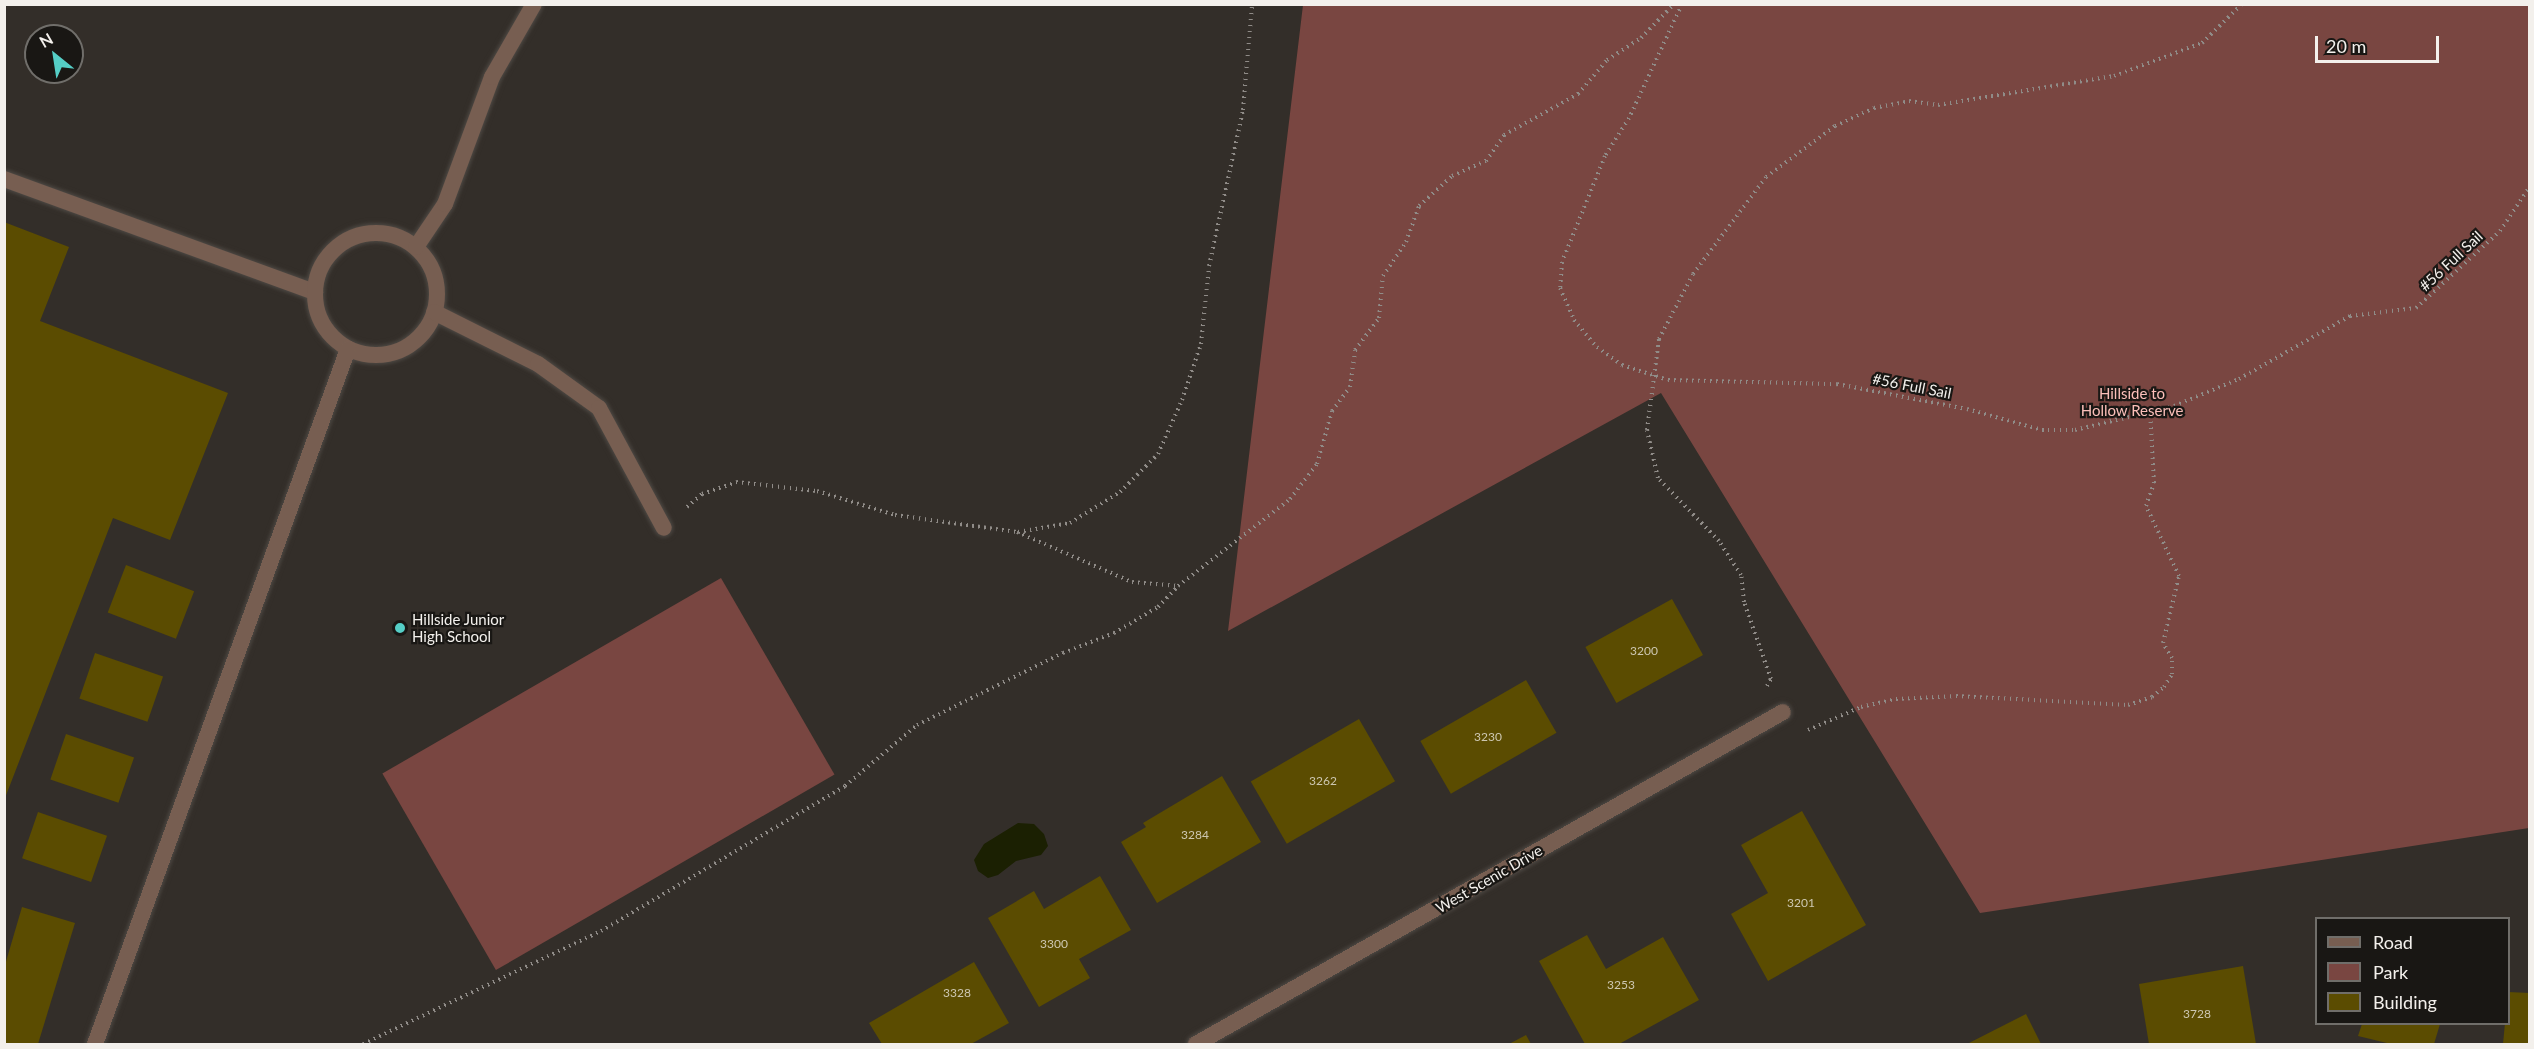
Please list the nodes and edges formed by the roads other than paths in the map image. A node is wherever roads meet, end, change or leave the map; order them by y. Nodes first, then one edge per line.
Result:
1 (534, 4) edge
2 (4, 178) edge
3 (416, 247) junction
4 (315, 292) junction
5 (434, 312) junction
6 (348, 349) junction
7 (664, 528) road end
8 (1777, 715) road end
9 (95, 1044) edge
10 (1196, 1044) edge

1 - 3 street
2 - 4 street
3 - 4 street
3 - 5 street
4 - 6 street
5 - 6 street
5 - 7 street
6 - 9 street
8 - 10 street, West Scenic Drive

